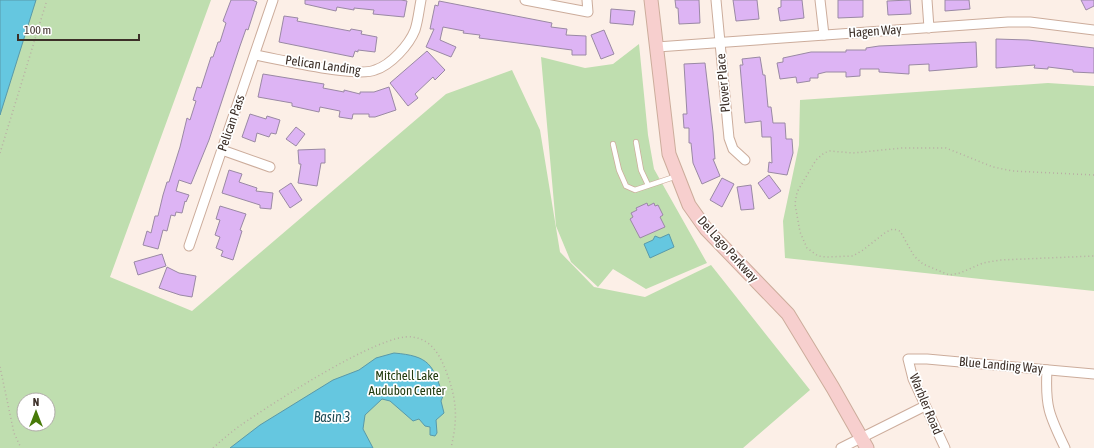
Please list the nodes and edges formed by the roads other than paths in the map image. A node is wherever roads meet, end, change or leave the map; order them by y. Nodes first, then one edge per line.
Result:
1 (273, 0) edge
2 (421, 0) edge
3 (525, 0) edge
4 (587, 0) edge
5 (651, 0) edge
6 (716, 0) edge
7 (820, 0) edge
8 (927, 0) edge
9 (929, 28) junction
10 (1094, 30) edge
11 (824, 34) junction
12 (720, 42) junction
13 (656, 47) junction
14 (255, 55) junction
15 (636, 142) dead end
16 (613, 144) dead end
17 (222, 150) junction
18 (745, 160) dead end
19 (270, 167) dead end
20 (677, 176) junction
21 (648, 186) junction
22 (189, 246) dead end
23 (908, 359) joint
24 (1047, 370) junction
25 (1094, 374) edge
26 (924, 406) junction
27 (864, 443) edge
28 (841, 448) edge
29 (945, 448) edge
30 (1065, 448) edge

1 - 14 street, Pelican Pass
2 - 14 street, Pelican Landing
3 - 4 street
5 - 13 street, Del Lago Parkway
6 - 12 street, Plover Place
7 - 11 street
8 - 9 street
9 - 10 street, Hagen Way
9 - 11 street, Hagen Way
11 - 12 street, Hagen Way
12 - 13 street, Hagen Way
12 - 18 street, Plover Place
13 - 20 street, Del Lago Parkway
14 - 17 street, Pelican Pass
15 - 21 lane
16 - 21 lane
17 - 19 street
17 - 22 street, Pelican Pass
20 - 21 lane
20 - 27 street, Del Lago Parkway
23 - 24 street, Blue Landing Way
23 - 26 street, Warbler Road
24 - 25 street, Blue Landing Way
24 - 30 street
26 - 27 street
26 - 29 street, Warbler Road
27 - 28 street

